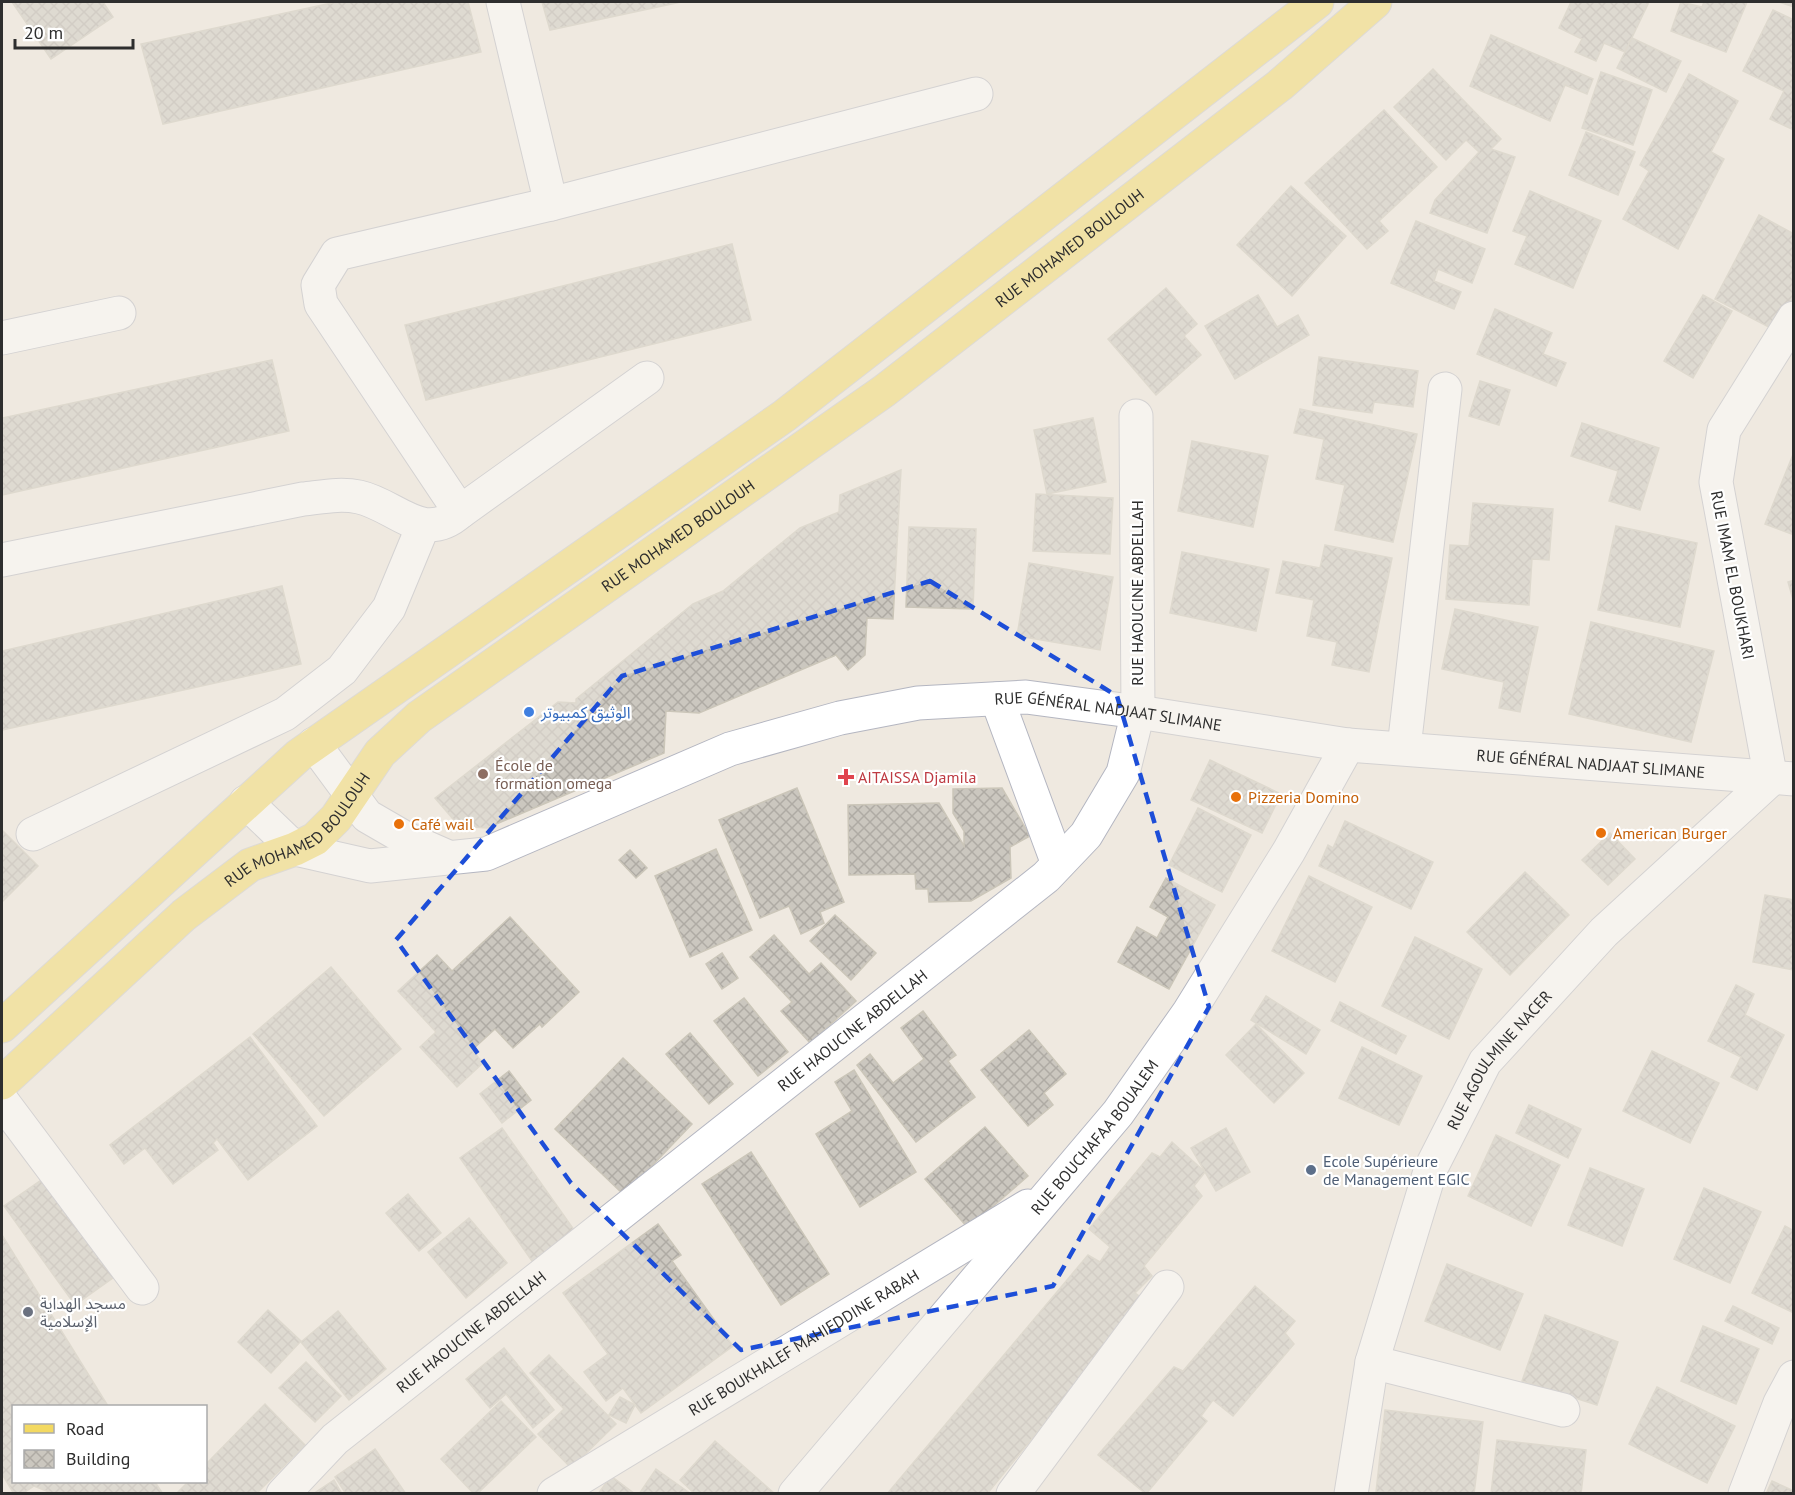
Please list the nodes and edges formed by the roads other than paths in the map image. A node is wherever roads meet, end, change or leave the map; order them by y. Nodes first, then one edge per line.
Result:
1 (503, 2) edge
2 (1317, 2) edge
3 (1375, 2) edge
4 (976, 94) dead end
5 (551, 204) junction
6 (119, 313) dead end
7 (1794, 318) edge
8 (2, 338) edge
9 (647, 378) dead end
10 (1445, 389) dead end
11 (1136, 416) dead end
12 (460, 512) junction
13 (423, 526) junction
14 (2, 560) edge
15 (997, 699) junction
16 (1138, 712) junction
17 (314, 744) junction
18 (1348, 745) junction
19 (1404, 748) junction
20 (1782, 779) edge
21 (351, 793) junction
22 (246, 802) junction
23 (33, 834) dead end
24 (296, 849) junction
25 (447, 857) junction
26 (1058, 864) junction
27 (2, 1026) edge
28 (2, 1083) edge
29 (2, 1101) edge
30 (1052, 1191) junction
31 (1167, 1287) dead end
32 (142, 1288) dead end
33 (1372, 1362) junction
34 (1794, 1377) edge
35 (1563, 1410) dead end
36 (283, 1494) edge
37 (554, 1494) edge
38 (795, 1494) edge
39 (1012, 1494) edge
40 (1351, 1494) edge
41 (1745, 1494) edge

1 - 5 street
2 - 17 main road
3 - 21 main road, RUE MOHAMED BOULOUH
4 - 5 street
5 - 12 street
6 - 8 street
7 - 20 street, RUE IMAM EL BOUKHARI
9 - 12 street
10 - 19 street
11 - 16 street, RUE HAOUCINE ABDELLAH
12 - 13 street
13 - 14 street
13 - 23 street
15 - 16 street, RUE GÉNÉRAL NADJAAT SLIMANE
15 - 25 street, RUE GÉNÉRAL NADJAAT SLIMANE
15 - 26 street
16 - 18 street, RUE GÉNÉRAL NADJAAT SLIMANE
16 - 26 street, RUE HAOUCINE ABDELLAH
17 - 21 street, RUE GÉNÉRAL NADJAAT SLIMANE
17 - 22 main road
18 - 19 street, RUE GÉNÉRAL NADJAAT SLIMANE
18 - 30 street, RUE BOUCHAFAA BOUALEM
19 - 20 street, RUE GÉNÉRAL NADJAAT SLIMANE
20 - 33 street, RUE AGOULMINE NACER
21 - 24 main road, RUE MOHAMED BOULOUH
21 - 25 street, RUE GÉNÉRAL NADJAAT SLIMANE
22 - 24 street
22 - 27 main road
24 - 25 street, RUE GÉNÉRAL NADJAAT SLIMANE
24 - 28 main road, RUE MOHAMED BOULOUH
26 - 36 street, RUE HAOUCINE ABDELLAH
29 - 32 street
30 - 37 street, RUE BOUKHALEF MAHIEDDINE RABAH
30 - 38 street, RUE BOUCHAFAA BOUALEM
31 - 39 street
33 - 35 street
33 - 40 street, RUE AGOULMINE NACER
34 - 41 street

